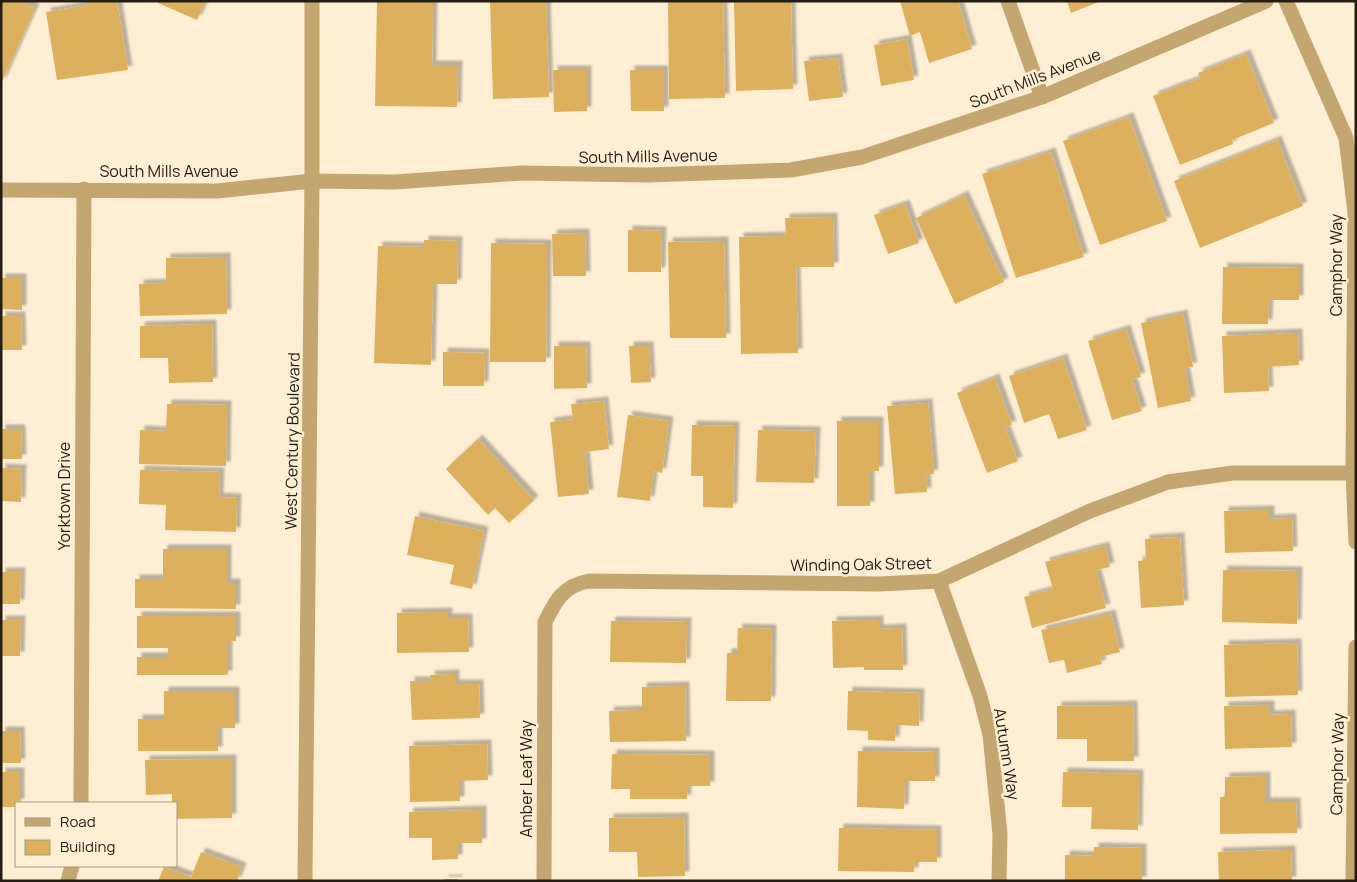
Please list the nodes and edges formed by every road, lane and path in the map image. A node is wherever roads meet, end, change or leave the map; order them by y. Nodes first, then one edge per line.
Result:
1 (312, 1) edge
2 (1008, 1) edge
3 (1266, 1) edge
4 (1286, 1) edge
5 (1042, 98) junction
6 (312, 181) junction
7 (84, 189) junction
8 (1, 190) edge
9 (1353, 473) junction
10 (1356, 542) edge
11 (939, 581) junction
12 (1356, 647) edge
13 (544, 677) joint
14 (81, 802) edge
15 (72, 867) edge
16 (68, 881) edge
17 (304, 881) edge
18 (544, 881) edge
19 (999, 881) edge
20 (1353, 881) edge

1 - 6 street, West Century Boulevard
2 - 5 street
3 - 5 street, South Mills Avenue
4 - 9 street, Camphor Way
5 - 6 street, South Mills Avenue
6 - 7 street, South Mills Avenue
6 - 17 street, West Century Boulevard
7 - 8 street, South Mills Avenue
7 - 14 street, Yorktown Drive
9 - 10 street, Camphor Way
9 - 11 street, Winding Oak Street
11 - 13 street, Winding Oak Street
11 - 19 street, Autumn Way
12 - 20 street, Camphor Way
13 - 18 street, Amber Leaf Way
15 - 16 street

